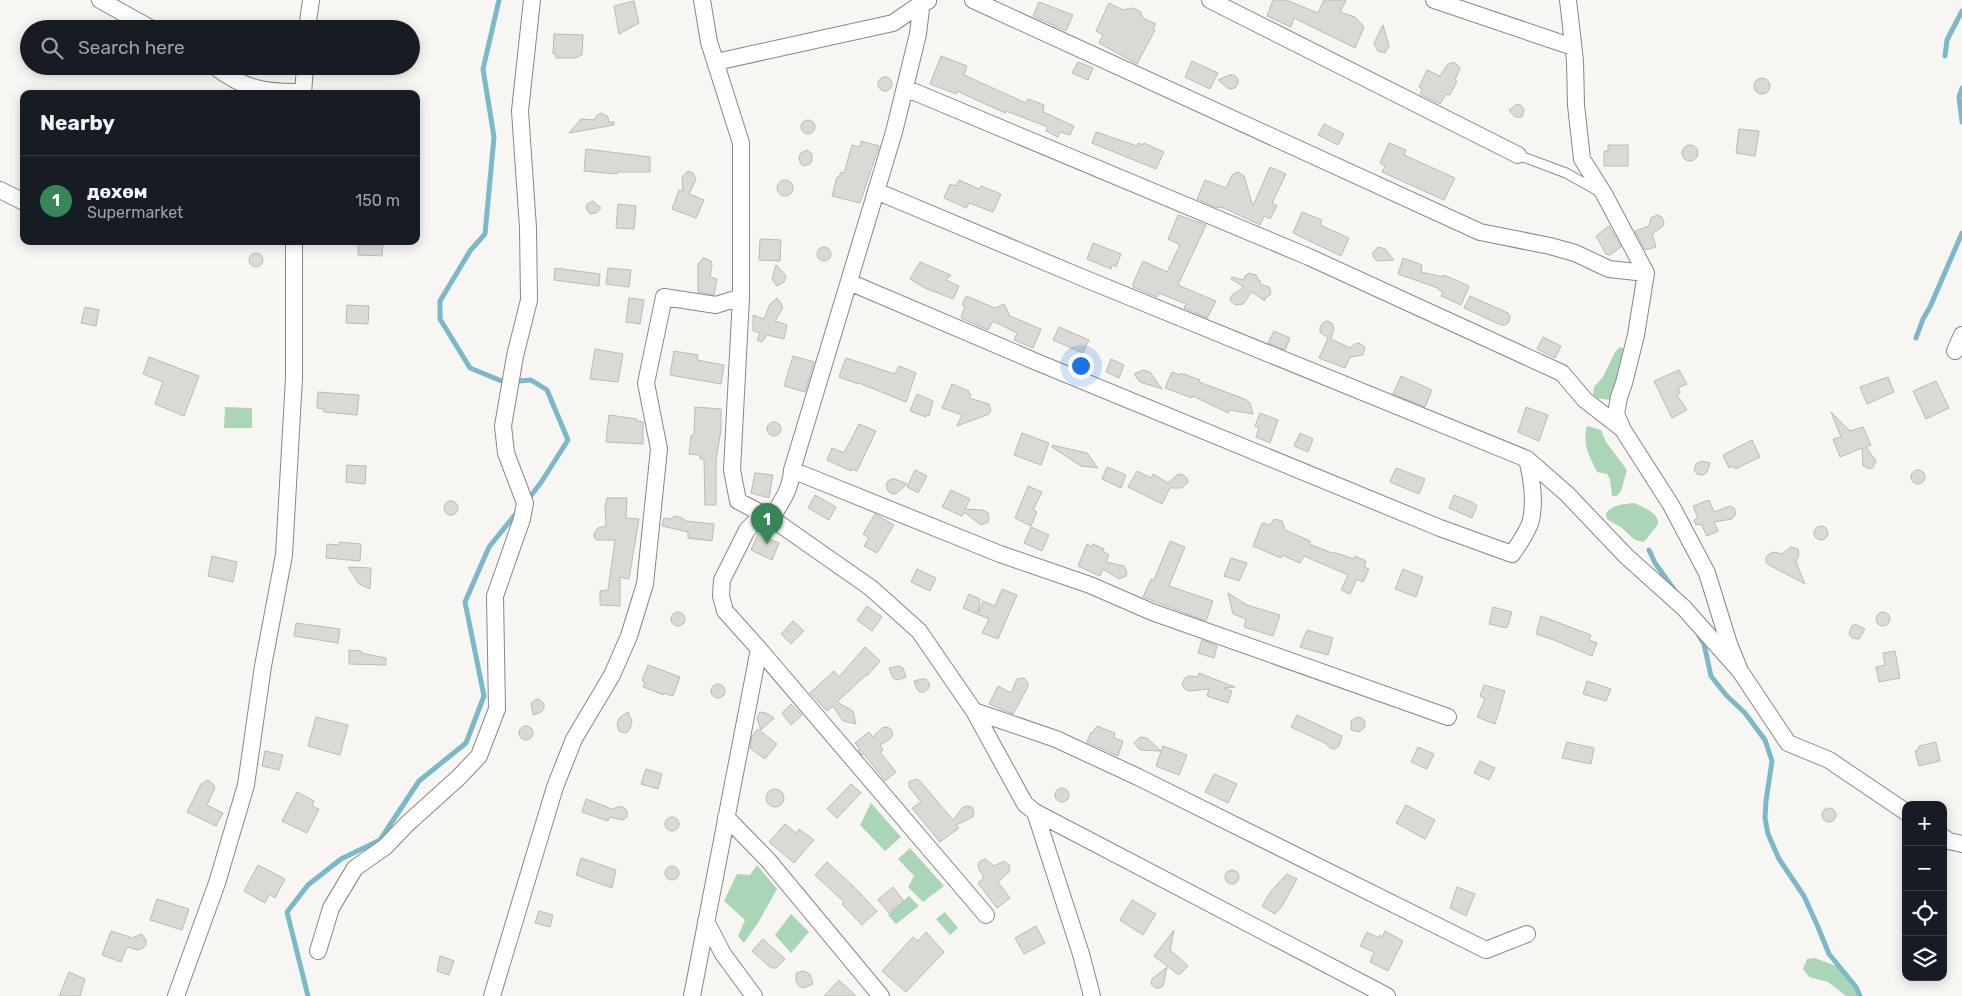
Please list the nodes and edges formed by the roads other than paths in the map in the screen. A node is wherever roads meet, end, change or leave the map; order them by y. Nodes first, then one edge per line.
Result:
1 (100, 0) edge
2 (311, 0) edge
3 (532, 0) edge
4 (702, 0) edge
5 (973, 0) edge
6 (1210, 0) edge
7 (1434, 0) edge
8 (1568, 0) edge
9 (926, 1) edge
10 (136, 20) edge
11 (308, 20) edge
12 (1572, 47) junction
13 (716, 62) junction
14 (227, 75) edge
15 (304, 75) edge
16 (905, 88) junction
17 (258, 90) edge
18 (303, 90) edge
19 (1518, 155) joint
20 (0, 190) edge
21 (876, 191) junction
22 (1604, 194) junction
23 (20, 200) edge
24 (294, 245) edge
25 (1646, 273) junction
26 (849, 282) junction
27 (741, 297) junction
28 (1962, 335) edge
29 (1955, 351) dead end
30 (1623, 430) junction
31 (1527, 459) junction
32 (792, 470) junction
33 (771, 518) junction
34 (759, 649) junction
35 (1740, 671) junction
36 (974, 711) junction
37 (1448, 717) dead end
38 (1902, 809) edge
39 (1035, 812) junction
40 (726, 817) junction
41 (1947, 840) edge
42 (1962, 844) edge
43 (986, 915) dead end
44 (706, 921) junction
45 (1527, 934) dead end
46 (318, 951) dead end
47 (176, 996) edge
48 (492, 996) edge
49 (692, 996) edge
50 (754, 996) edge
51 (880, 996) edge
52 (1092, 996) edge
53 (1387, 996) edge

1 - 10 street
2 - 11 street
3 - 46 street
4 - 13 street
5 - 25 street
6 - 19 street
7 - 12 street
8 - 12 street
9 - 13 street
9 - 16 street
12 - 22 street
13 - 27 street
14 - 17 street
15 - 18 street
16 - 21 street
16 - 30 street
19 - 22 lane
20 - 23 street
21 - 26 street
21 - 31 street
22 - 25 street
24 - 47 street
25 - 30 street
26 - 31 street
26 - 32 street
27 - 33 street
27 - 48 street
28 - 29 street
30 - 35 street
31 - 35 street
32 - 33 street
32 - 37 street
33 - 34 street
33 - 36 street
34 - 40 street
34 - 43 street
35 - 38 street
36 - 39 street
36 - 45 street
39 - 52 street
39 - 53 street
40 - 44 street
40 - 51 street
41 - 42 street
44 - 49 street
44 - 50 street

